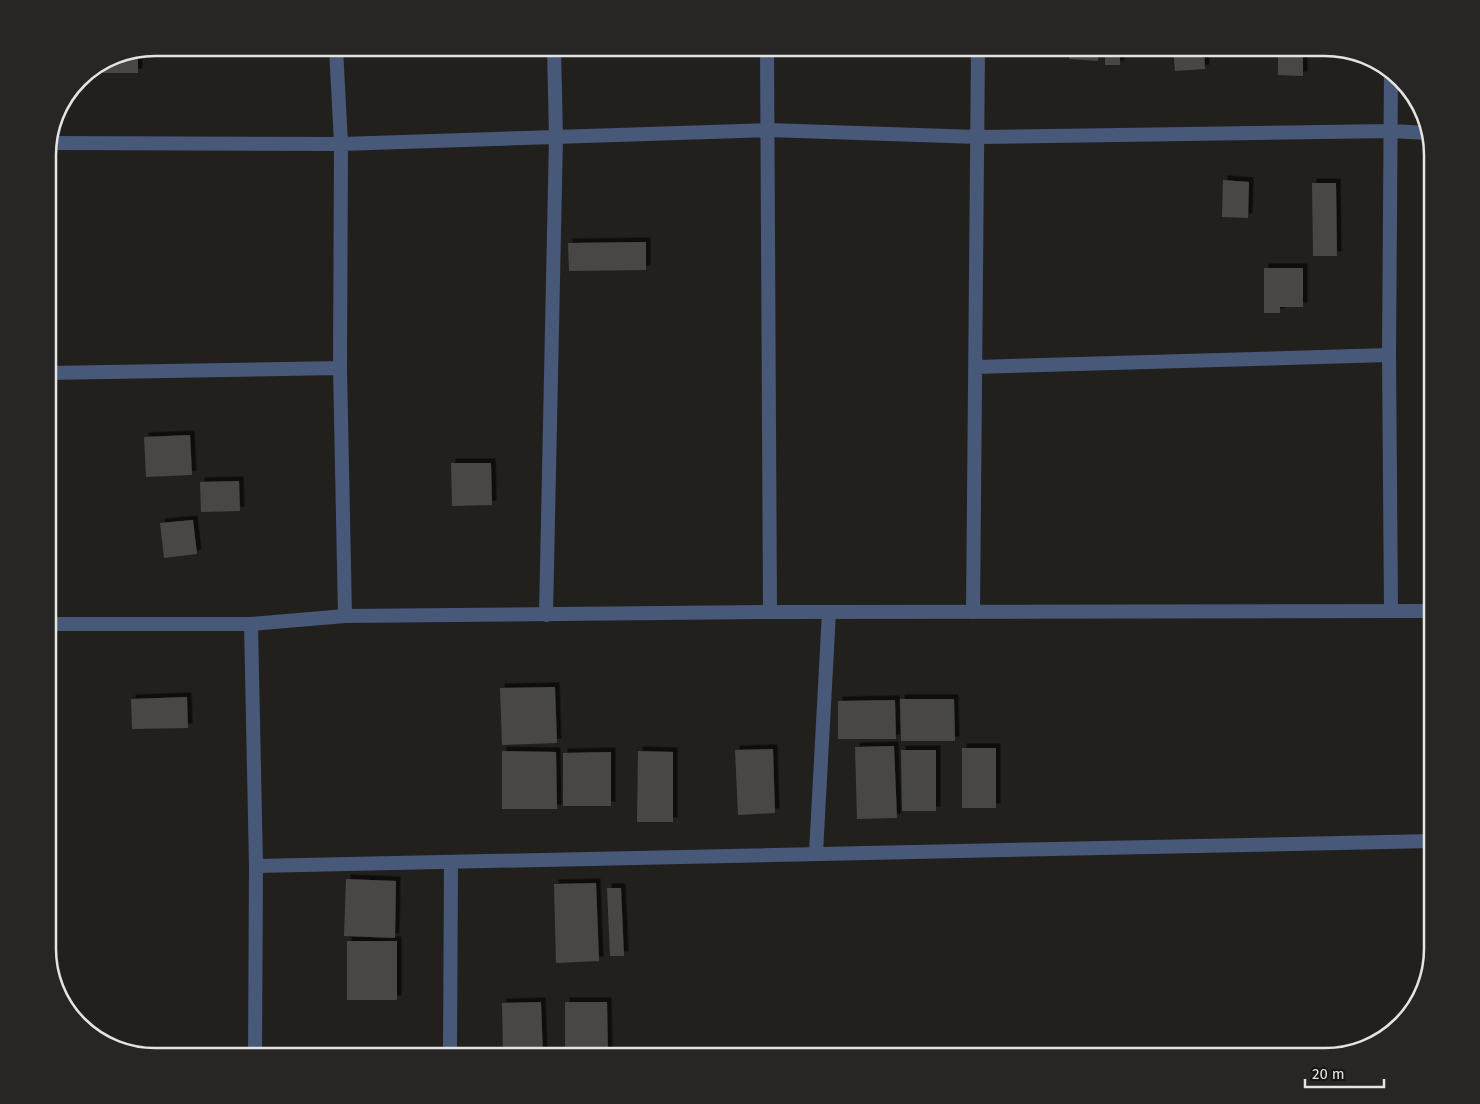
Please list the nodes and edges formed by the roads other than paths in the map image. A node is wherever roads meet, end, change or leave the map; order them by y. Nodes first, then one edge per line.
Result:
1 (336, 56) edge
2 (554, 56) edge
3 (768, 56) edge
4 (978, 56) edge
5 (1391, 82) edge
6 (768, 130) junction
7 (1391, 131) junction
8 (1421, 133) edge
9 (556, 137) junction
10 (978, 137) junction
11 (57, 143) edge
12 (341, 144) junction
13 (1389, 355) junction
14 (976, 367) junction
15 (340, 368) junction
16 (56, 373) edge
17 (1391, 610) junction
18 (1424, 611) edge
19 (770, 612) junction
20 (829, 612) junction
21 (972, 612) junction
22 (546, 614) junction
23 (345, 616) junction
24 (56, 624) edge
25 (251, 624) junction
26 (1424, 842) edge
27 (816, 853) junction
28 (451, 862) junction
29 (256, 866) junction
30 (255, 1048) edge
31 (450, 1048) edge

1 - 12 street
2 - 9 street
3 - 6 street
4 - 10 street
5 - 7 street
6 - 9 street
6 - 10 street
6 - 19 street
7 - 8 street
7 - 10 street
7 - 13 street
9 - 12 street
9 - 22 street
10 - 14 street
11 - 12 street
12 - 15 street
13 - 14 street
13 - 17 street
14 - 21 street
15 - 16 street
15 - 23 street
17 - 18 street
17 - 21 street
19 - 20 street
19 - 22 street
20 - 21 street
20 - 27 street
22 - 23 street
23 - 25 street
24 - 25 street
25 - 29 street
26 - 27 street
27 - 28 street
28 - 29 street
28 - 31 street
29 - 30 street

